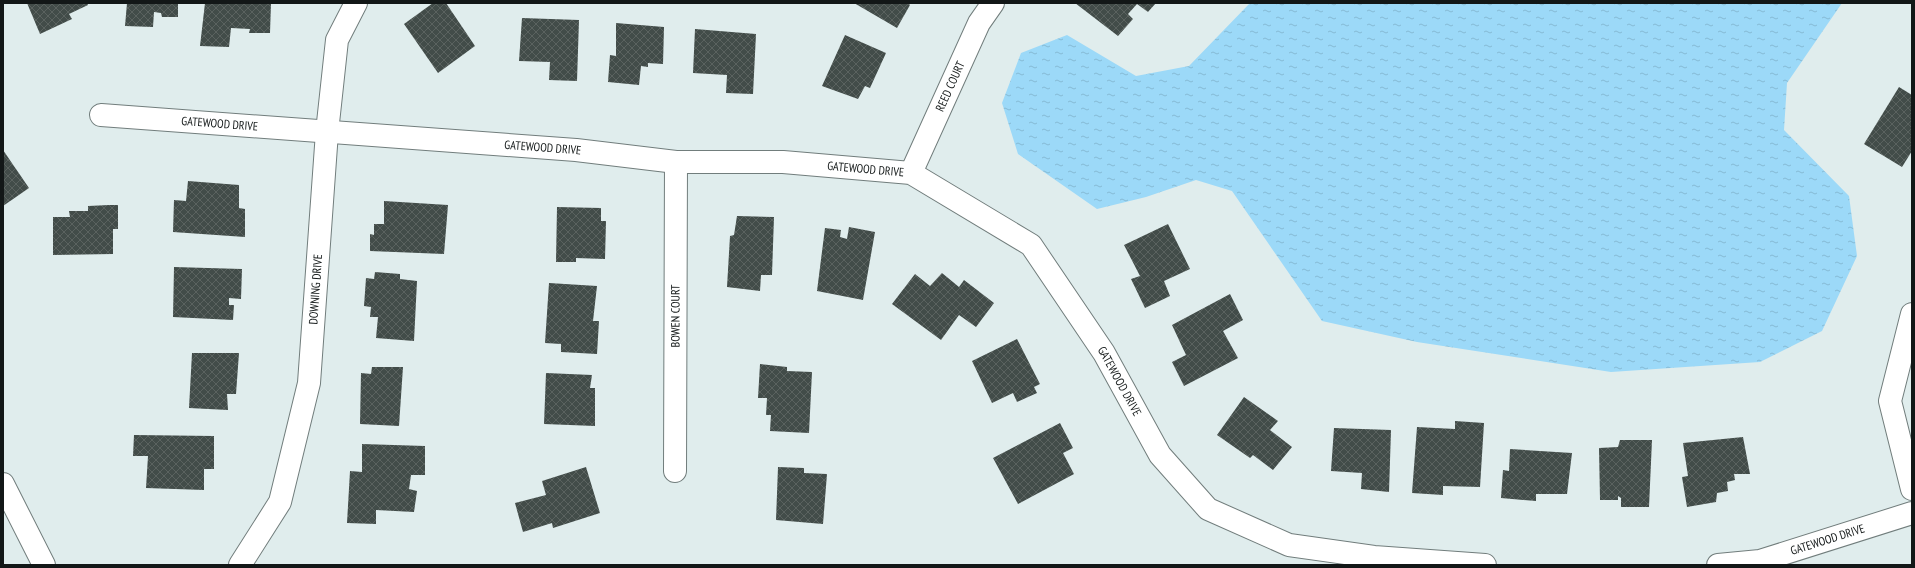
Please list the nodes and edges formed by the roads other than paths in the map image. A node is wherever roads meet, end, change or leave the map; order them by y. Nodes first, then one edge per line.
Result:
1 (356, 3) edge
2 (993, 3) edge
3 (101, 115) dead end
4 (327, 132) junction
5 (676, 162) junction
6 (911, 173) junction
7 (1912, 314) edge
8 (675, 471) dead end
9 (3, 484) edge
10 (1912, 489) edge
11 (1912, 513) edge
12 (44, 565) edge
13 (240, 565) edge
14 (1485, 565) edge
15 (1718, 565) edge

1 - 4 street, DOWNING DRIVE
2 - 6 street, REED COURT
3 - 4 street, GATEWOOD DRIVE
4 - 5 street, GATEWOOD DRIVE
4 - 13 street, DOWNING DRIVE
5 - 6 street, GATEWOOD DRIVE
5 - 8 street, BOWEN COURT
6 - 14 street, GATEWOOD DRIVE
7 - 10 street
9 - 12 street
11 - 15 street, GATEWOOD DRIVE

